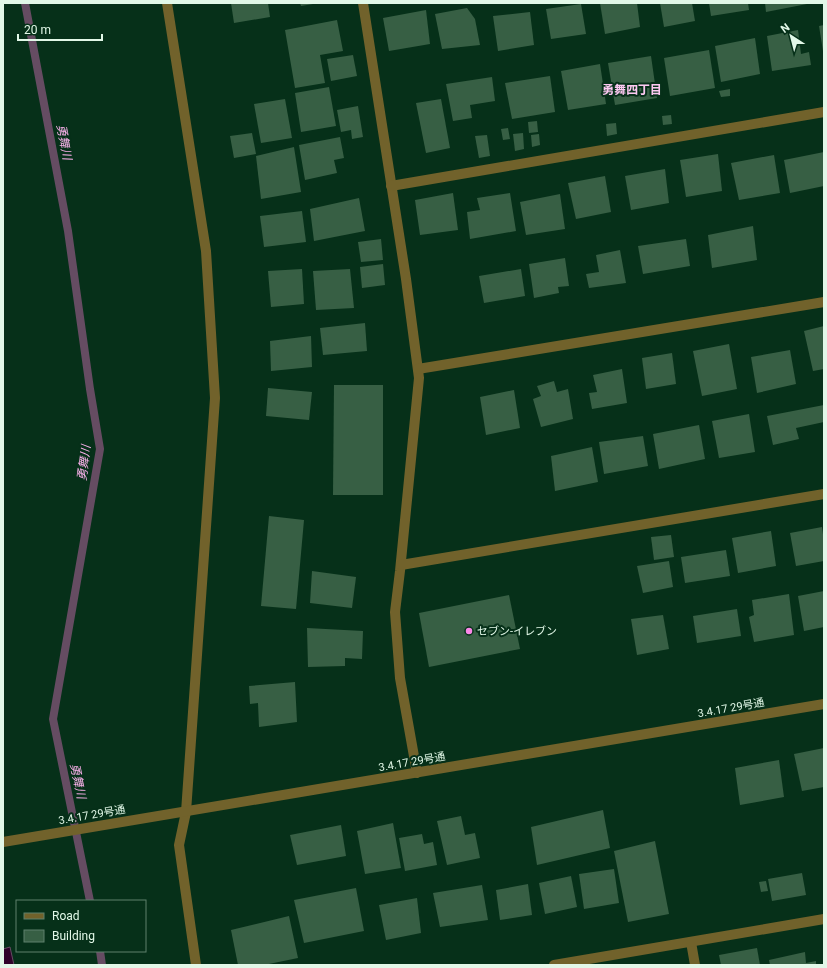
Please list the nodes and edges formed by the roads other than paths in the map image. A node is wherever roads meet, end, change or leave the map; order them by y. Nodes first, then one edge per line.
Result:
1 (167, 3) edge
2 (363, 3) edge
3 (824, 112) edge
4 (391, 186) junction
5 (824, 302) edge
6 (418, 369) junction
7 (824, 494) edge
8 (400, 565) junction
9 (824, 704) edge
10 (417, 773) junction
11 (186, 812) junction
12 (3, 842) edge
13 (824, 919) edge
14 (691, 942) junction
15 (196, 965) edge
16 (554, 965) edge
17 (695, 965) edge

1 - 11 street
2 - 4 street
3 - 4 street
4 - 6 street
5 - 6 street
6 - 8 street
7 - 8 street
8 - 10 street
9 - 10 street, 3.4.17 29号通
10 - 11 street, 3.4.17 29号通
11 - 12 street, 3.4.17 29号通
11 - 15 street
13 - 14 street
14 - 16 street
14 - 17 street

